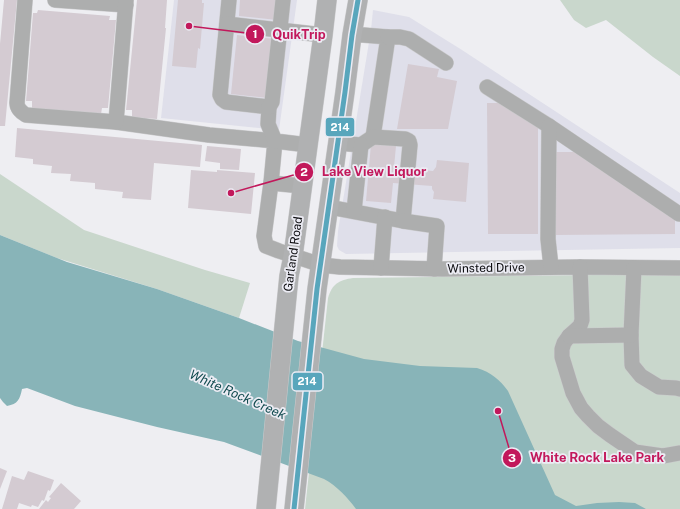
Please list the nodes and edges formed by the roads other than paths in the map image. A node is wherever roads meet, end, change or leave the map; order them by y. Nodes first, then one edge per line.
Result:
1 (25, 0) edge
2 (55, 0) edge
3 (229, 0) edge
4 (283, 0) edge
5 (327, 0) edge
6 (358, 0) edge
7 (126, 3) edge
8 (227, 24) junction
9 (280, 30) junction
10 (323, 35) junction
11 (352, 35) junction
12 (388, 37) junction
13 (446, 63) dead end
14 (487, 87) dead end
15 (269, 107) junction
16 (116, 122) junction
17 (549, 126) junction
18 (275, 141) junction
19 (367, 141) junction
20 (338, 143) junction
21 (308, 145) junction
22 (271, 183) junction
23 (302, 186) junction
24 (328, 207) junction
25 (354, 211) junction
26 (679, 214) edge
27 (385, 217) junction
28 (403, 221) junction
29 (293, 256) junction
30 (321, 265) junction
31 (551, 267) junction
32 (580, 267) junction
33 (381, 268) junction
34 (634, 268) junction
35 (680, 268) edge
36 (434, 269) junction
37 (631, 335) junction
38 (569, 336) junction
39 (680, 389) edge
40 (680, 453) edge
41 (266, 509) edge
42 (294, 509) edge

1 - 16 street
2 - 7 street
3 - 8 street
4 - 9 street
5 - 10 main road, Garland Road
6 - 11 main road
7 - 16 street
8 - 9 street
8 - 15 street
9 - 10 street
9 - 15 street
10 - 11 main road
10 - 21 main road, Garland Road
11 - 12 street
11 - 20 main road
12 - 13 street
12 - 19 street
14 - 17 street
15 - 18 street
16 - 18 street
17 - 26 street
17 - 31 street
18 - 21 street
18 - 22 street
19 - 20 street
19 - 25 street
19 - 28 street
20 - 24 main road
21 - 23 main road, Garland Road
22 - 23 street
22 - 29 street, Winsted Drive
23 - 29 main road, Garland Road
24 - 25 street
24 - 30 main road
25 - 27 street
27 - 28 street
27 - 33 street
28 - 36 street
29 - 30 street, Winsted Drive
29 - 41 main road, Garland Road
30 - 33 street, Winsted Drive
30 - 42 main road
31 - 32 street, Winsted Drive
31 - 36 street, Winsted Drive
32 - 34 street, Winsted Drive
32 - 38 street
33 - 36 street, Winsted Drive
34 - 35 street, Winsted Drive
34 - 37 street
37 - 38 street
37 - 39 street
38 - 40 street

